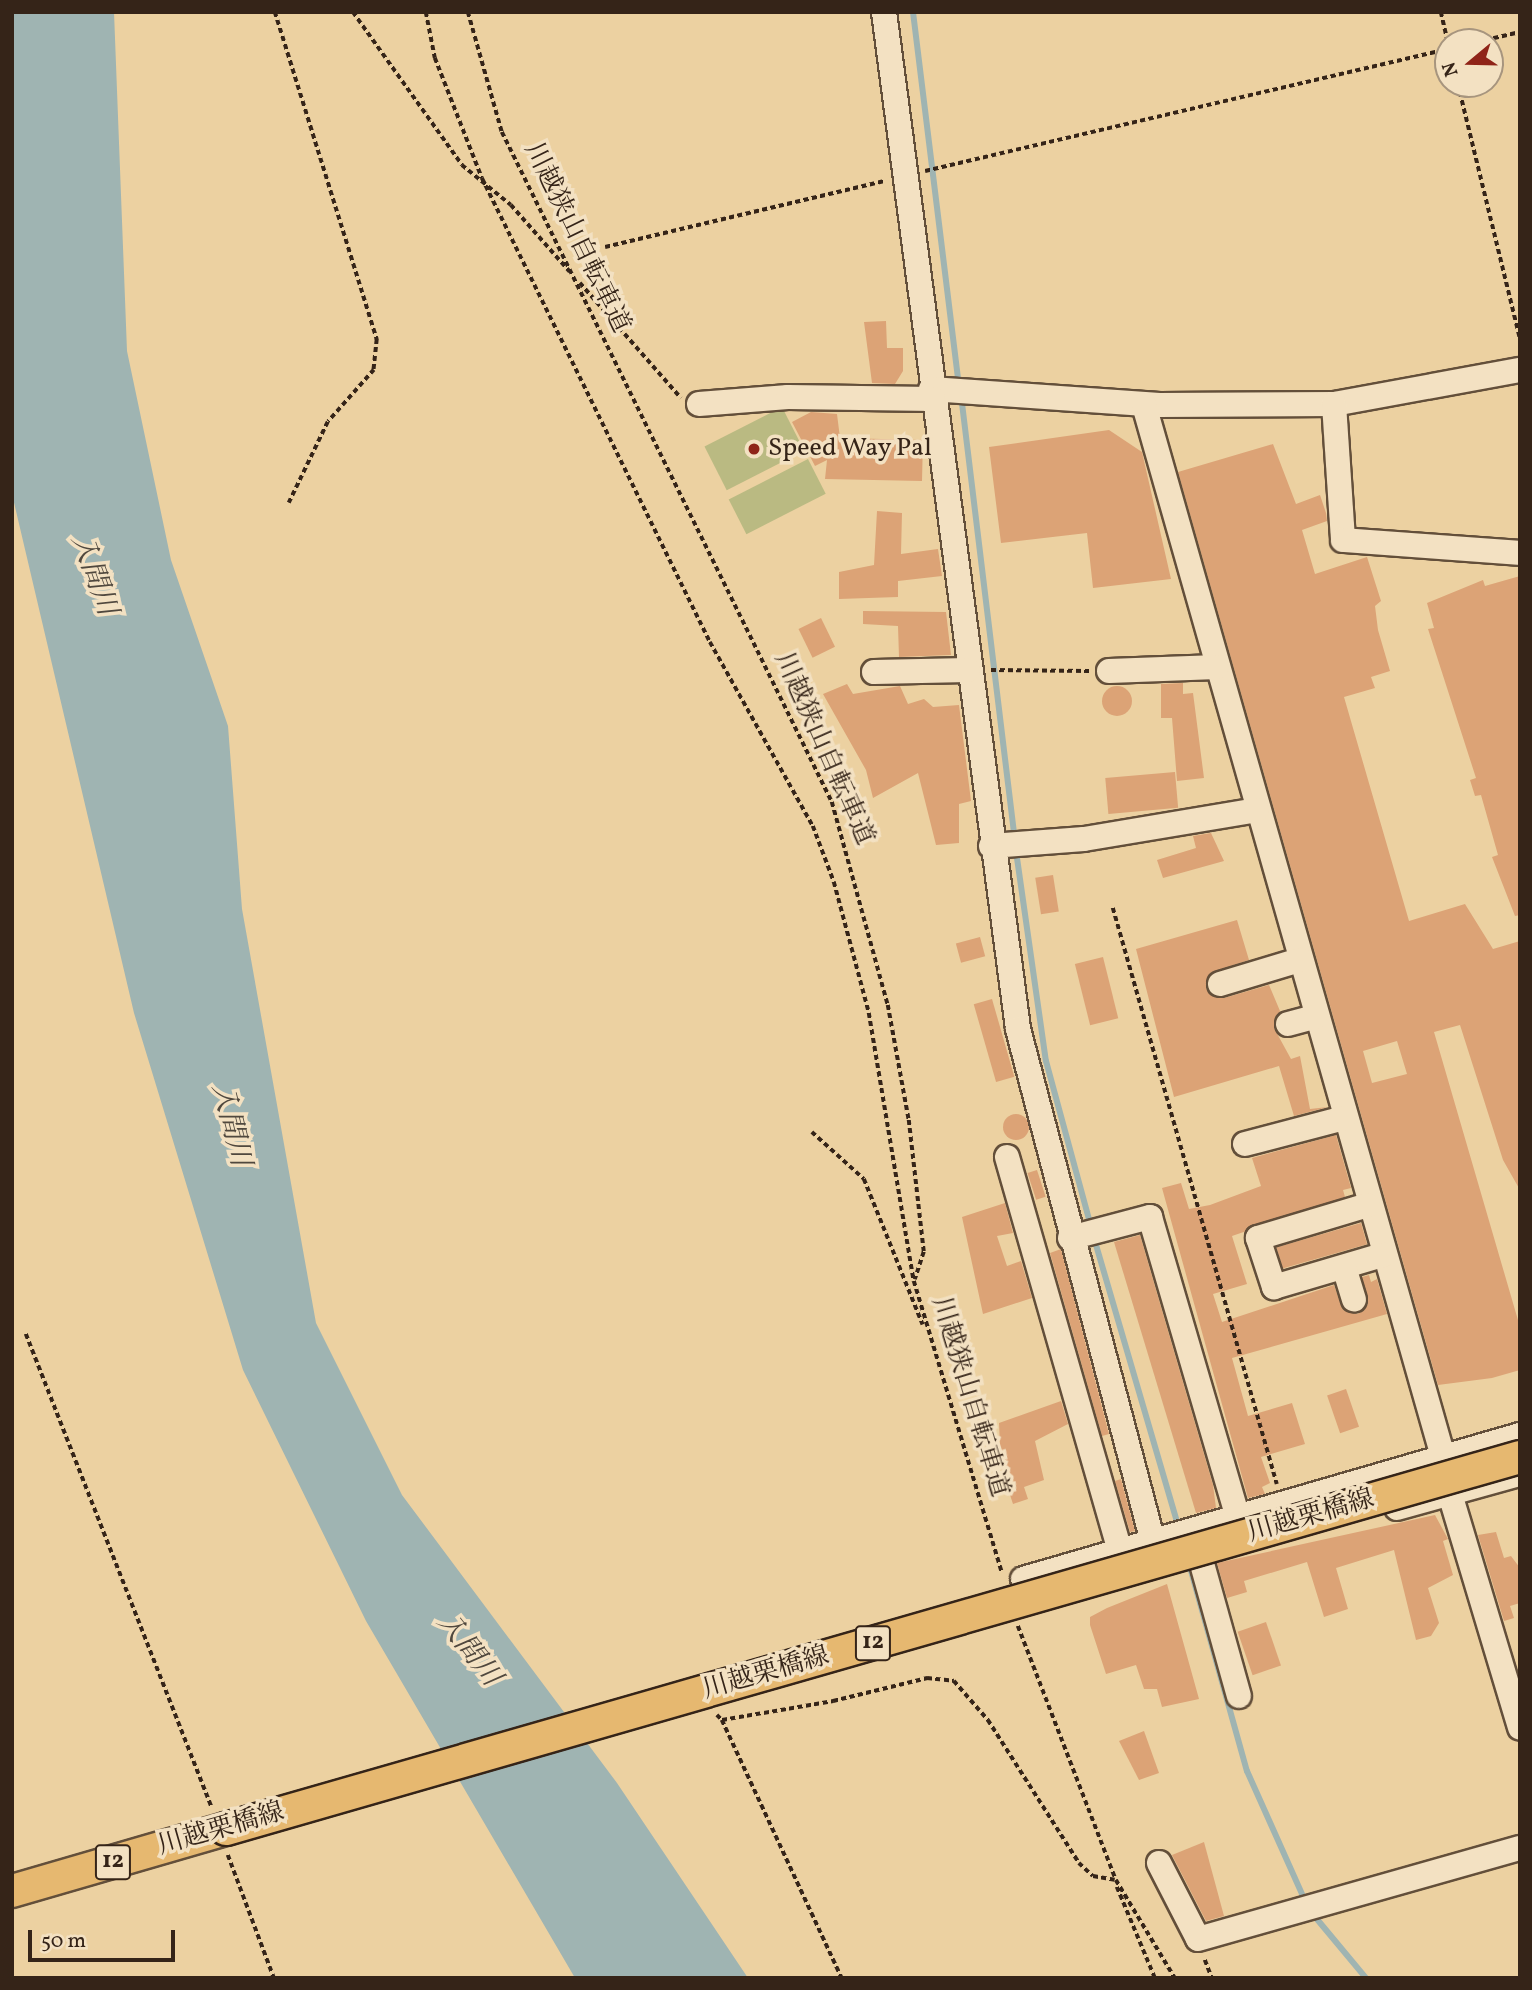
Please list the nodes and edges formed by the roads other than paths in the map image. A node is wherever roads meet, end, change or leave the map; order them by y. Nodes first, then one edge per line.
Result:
1 (884, 12) edge
2 (1520, 370) edge
3 (932, 394) junction
4 (699, 404) road end
5 (1334, 404) junction
6 (1144, 405) junction
7 (1520, 553) edge
8 (1217, 667) junction
9 (968, 670) junction
10 (1109, 671) road end
11 (874, 673) dead end
12 (1257, 810) junction
13 (991, 846) junction
14 (1300, 960) junction
15 (1220, 984) dead end
16 (1315, 1017) junction
17 (1288, 1024) dead end
18 (1344, 1118) junction
19 (1245, 1144) dead end
20 (1007, 1157) dead end
21 (1368, 1205) junction
22 (1070, 1238) junction
23 (1383, 1255) junction
24 (1344, 1267) junction
25 (1354, 1300) dead end
26 (1520, 1435) edge
27 (1443, 1457) junction
28 (1520, 1457) edge
29 (1520, 1474) edge
30 (1450, 1494) junction
31 (1282, 1503) junction
32 (1238, 1517) junction
33 (1192, 1531) junction
34 (1153, 1542) junction
35 (1120, 1551) junction
36 (1014, 1581) road end
37 (1239, 1696) dead end
38 (1520, 1728) edge
39 (1520, 1848) edge
40 (1159, 1863) dead end
41 (12, 1891) edge

1 - 3 street
2 - 5 street
3 - 4 street
3 - 6 street
3 - 9 street
5 - 6 street
5 - 7 street
6 - 8 street
8 - 10 street
8 - 12 street
9 - 11 street
9 - 13 street
12 - 13 street
12 - 14 street
13 - 22 street
14 - 15 street
14 - 16 street
16 - 17 street
16 - 18 street
18 - 19 street
18 - 21 street
20 - 35 street
21 - 23 street
21 - 24 street
22 - 32 street
22 - 34 street
23 - 24 street
23 - 27 street
24 - 25 street
26 - 27 street
27 - 31 street
28 - 41 main road, 川越栗橋線 / 12, bridge
29 - 30 street
30 - 31 street
30 - 38 street
31 - 32 street
32 - 33 street
33 - 34 street
33 - 37 street
34 - 35 street
35 - 36 street
39 - 40 street

